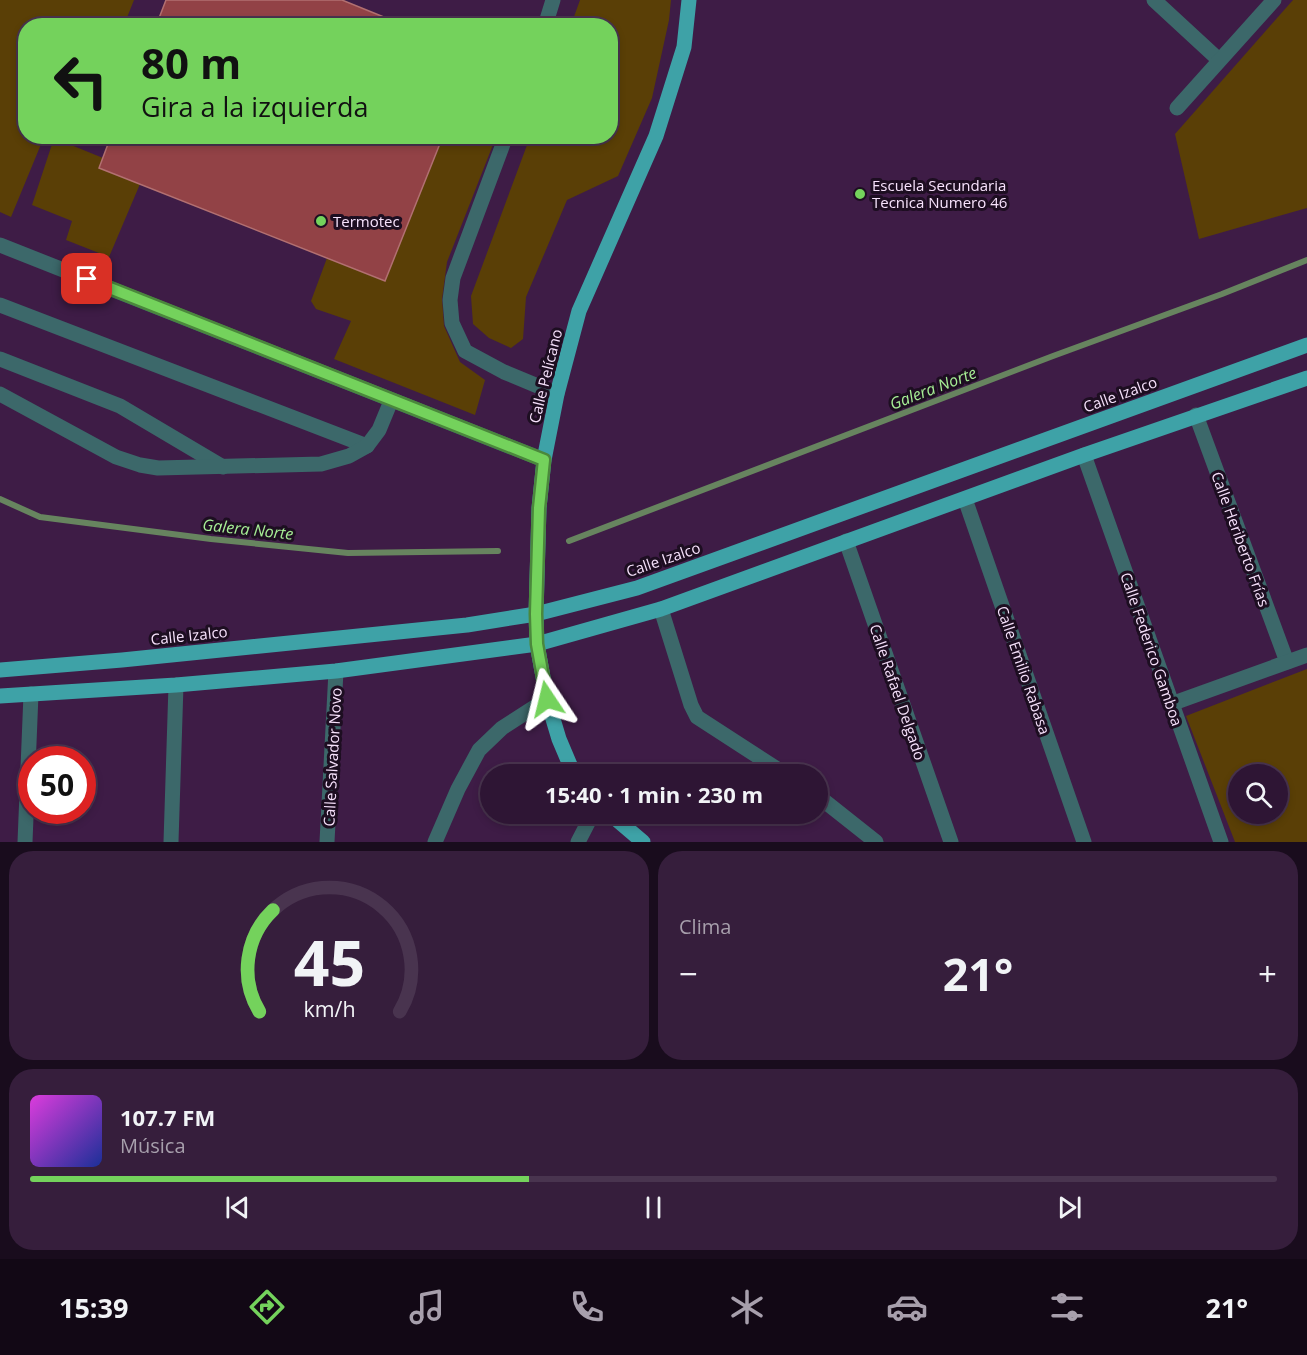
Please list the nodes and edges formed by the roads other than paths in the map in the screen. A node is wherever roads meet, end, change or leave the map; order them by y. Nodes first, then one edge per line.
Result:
1 (553, 0) edge
2 (689, 0) edge
3 (1154, 0) edge
4 (1274, 0) edge
5 (547, 18) edge
6 (1219, 60) junction
7 (1177, 108) dead end
8 (503, 144) edge
9 (0, 245) edge
10 (0, 305) edge
11 (1307, 345) edge
12 (0, 359) edge
13 (1307, 378) edge
14 (0, 394) edge
15 (557, 394) junction
16 (391, 401) junction
17 (1196, 415) junction
18 (368, 446) junction
19 (1084, 455) junction
20 (544, 460) junction
21 (224, 467) junction
22 (965, 499) junction
23 (846, 541) junction
24 (661, 609) junction
25 (536, 614) junction
26 (537, 644) junction
27 (1307, 655) edge
28 (1287, 662) junction
29 (0, 670) edge
30 (336, 671) junction
31 (176, 685) junction
32 (31, 694) junction
33 (0, 696) edge
34 (547, 699) junction
35 (1171, 704) junction
36 (570, 764) edge
37 (770, 764) edge
38 (828, 804) edge
39 (588, 824) edge
40 (622, 824) edge
41 (25, 842) edge
42 (171, 842) edge
43 (327, 842) edge
44 (435, 842) edge
45 (579, 842) edge
46 (643, 842) edge
47 (876, 842) edge
48 (951, 842) edge
49 (1084, 842) edge
50 (1221, 842) edge

1 - 5 street
2 - 15 main road, Calle Pelícano
3 - 6 street
4 - 6 street
6 - 7 street
8 - 15 street
9 - 16 street
10 - 18 street
11 - 25 main road, Calle Izalco
12 - 21 street
13 - 17 main road
14 - 21 street
15 - 20 main road, Calle Pelícano
16 - 18 street
16 - 20 street
17 - 19 main road
17 - 28 street, Calle Heriberto Frías
18 - 21 street
19 - 22 main road
19 - 35 street, Calle Federico Gamboa
20 - 25 main road, Calle Pelícano
22 - 23 main road
22 - 49 street, Calle Emilio Rabasa
23 - 24 main road
23 - 48 street, Calle Rafael Delgado
24 - 26 main road
24 - 37 street
25 - 26 main road, Calle Pelícano
25 - 29 main road, Calle Izalco
26 - 30 main road
26 - 34 main road, Calle Pelícano
27 - 28 street
28 - 35 street
30 - 31 main road
30 - 43 street, Calle Salvador Novo
31 - 32 main road
31 - 42 street
32 - 33 main road
32 - 41 street
34 - 36 main road, Calle Pelícano
34 - 44 street
35 - 50 street, Calle Federico Gamboa
38 - 47 street
39 - 45 street
40 - 46 main road

